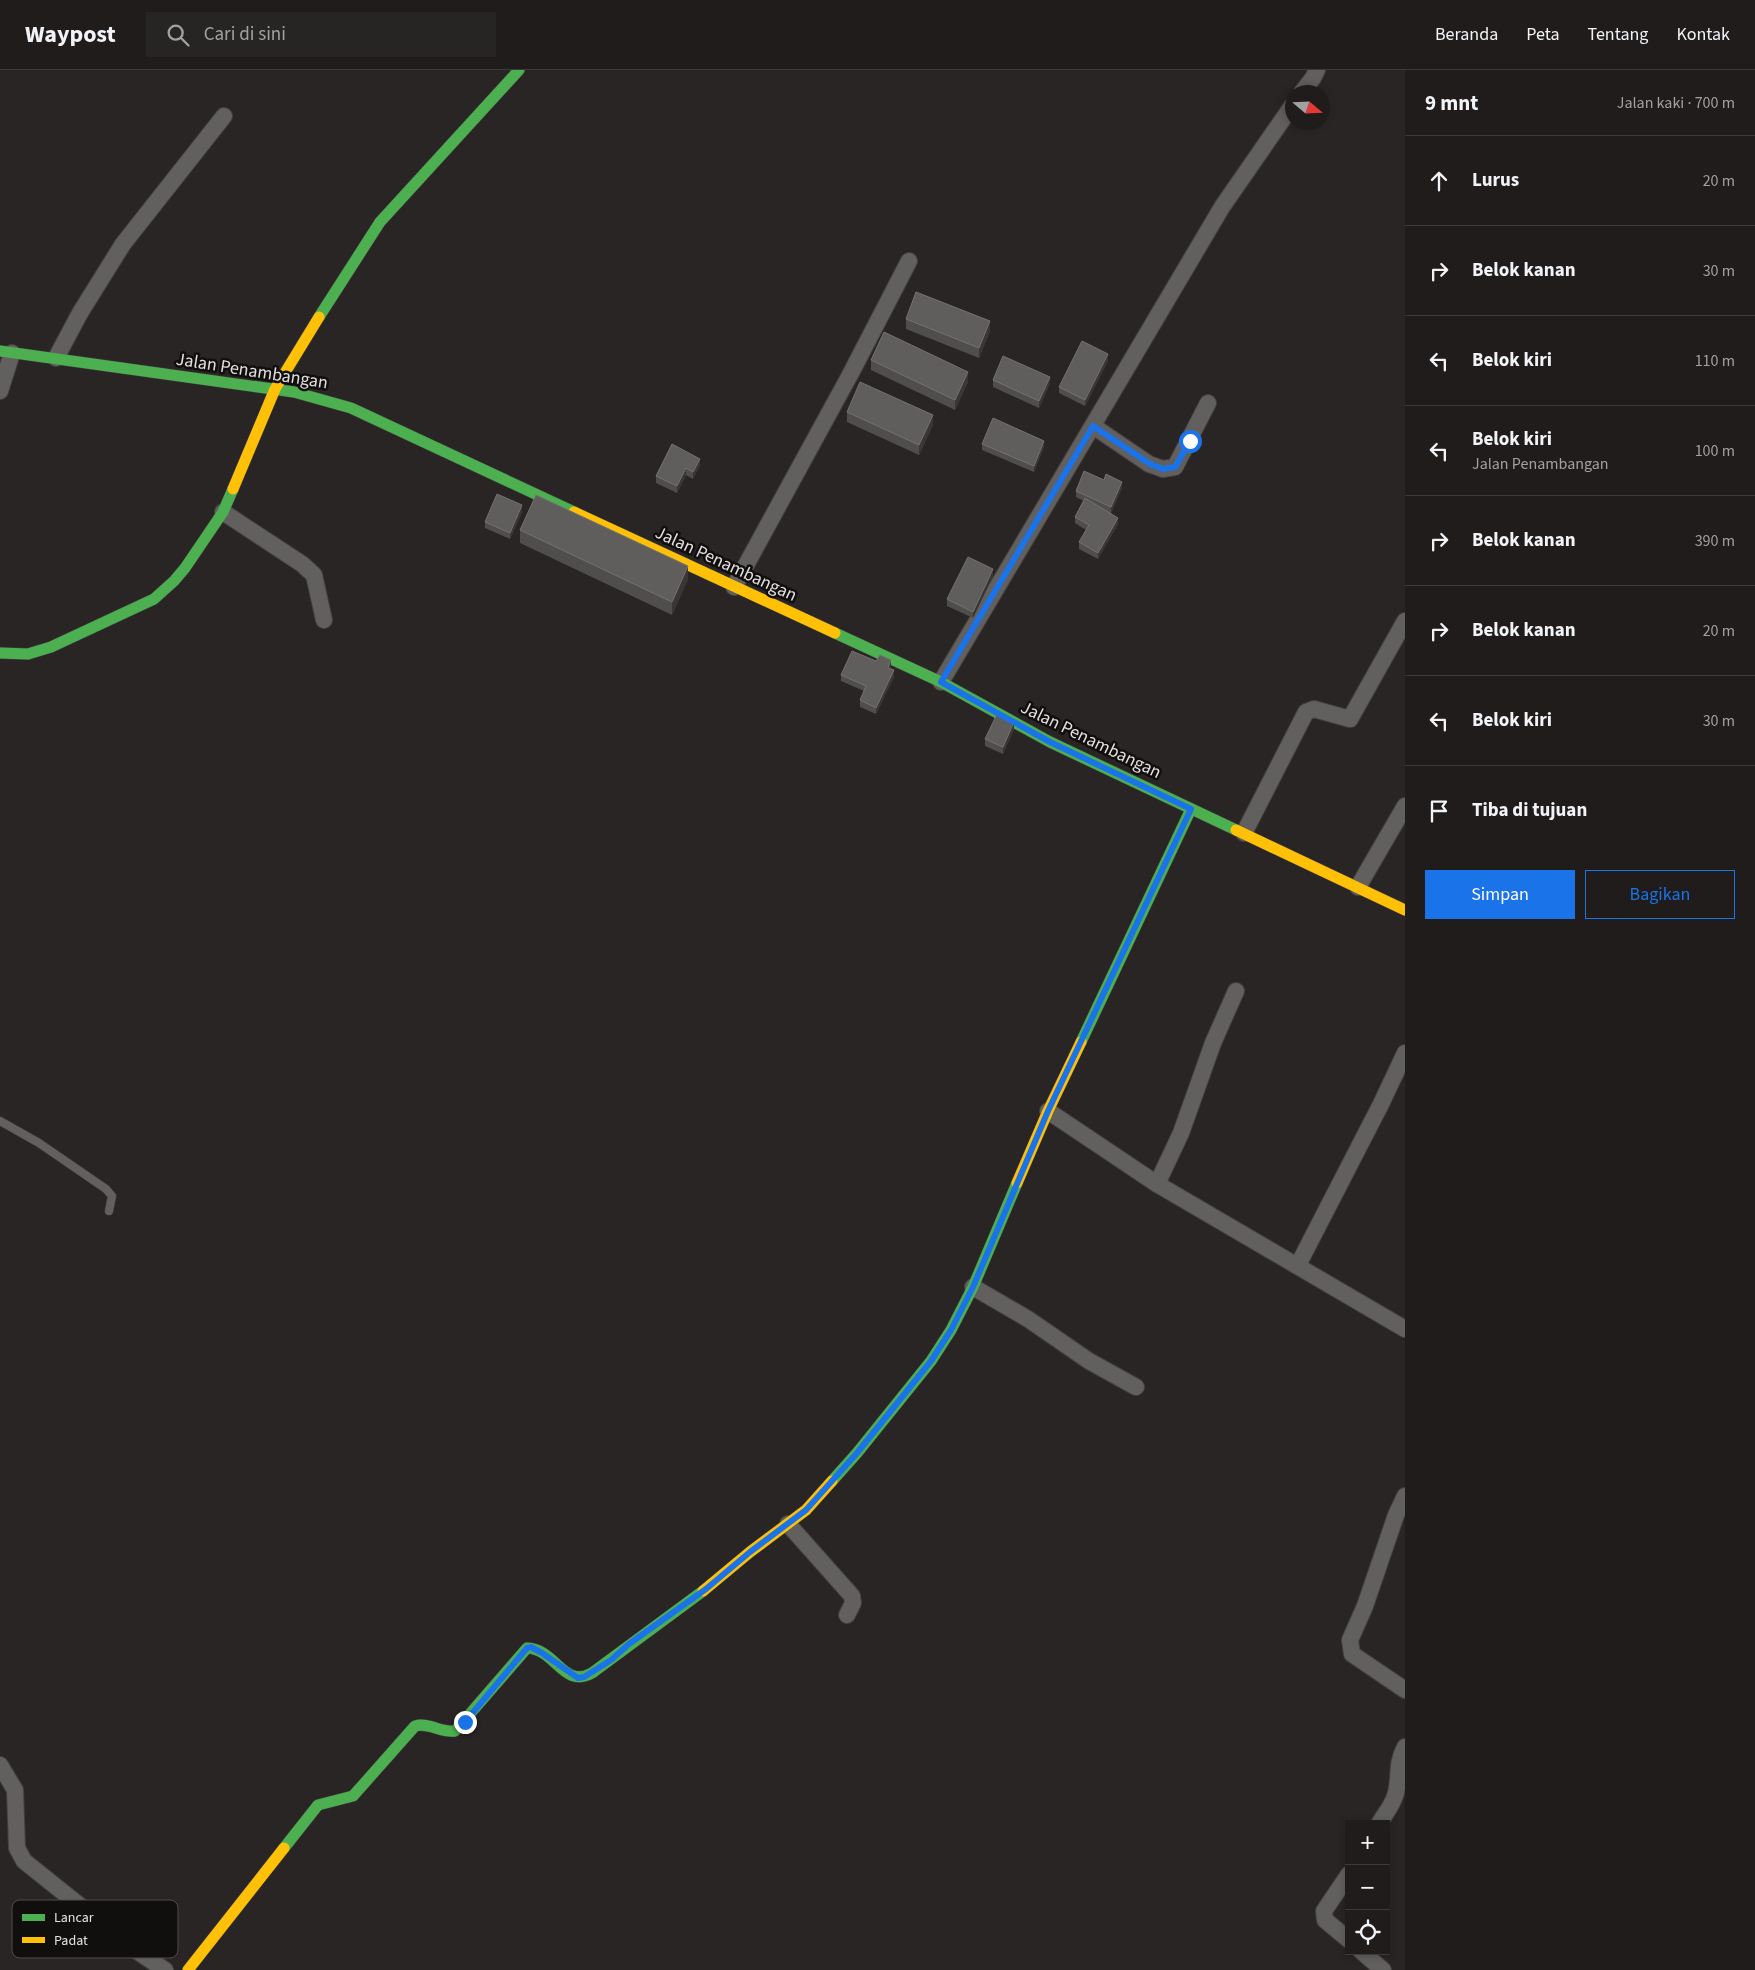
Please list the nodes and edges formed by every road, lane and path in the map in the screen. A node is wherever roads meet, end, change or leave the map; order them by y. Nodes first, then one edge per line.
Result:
1 (519, 70) edge
2 (1316, 70) edge
3 (1308, 85) edge
4 (224, 116) dead end
5 (1285, 116) edge
6 (910, 261) dead end
7 (6, 352) edge
8 (56, 358) junction
9 (275, 389) junction
10 (0, 391) edge
11 (1208, 403) dead end
12 (1093, 426) junction
13 (223, 512) junction
14 (734, 587) junction
15 (324, 620) dead end
16 (1405, 621) edge
17 (0, 654) edge
18 (941, 682) junction
19 (1405, 806) edge
20 (1191, 809) junction
21 (1244, 833) junction
22 (1358, 886) junction
23 (1405, 910) edge
24 (1236, 991) dead end
25 (1405, 1053) edge
26 (1048, 1111) junction
27 (0, 1121) edge
28 (1157, 1184) junction
29 (110, 1211) dead end
30 (1298, 1266) junction
31 (973, 1287) junction
32 (1405, 1329) edge
33 (1136, 1387) dead end
34 (1405, 1496) edge
35 (788, 1524) junction
36 (847, 1615) dead end
37 (1405, 1690) edge
38 (1405, 1746) edge
39 (0, 1765) edge
40 (1381, 1820) edge
41 (1345, 1880) edge
42 (73, 1900) edge
43 (1345, 1937) edge
44 (1366, 1955) edge
45 (147, 1958) edge
46 (165, 1970) edge
47 (188, 1970) edge
48 (1383, 1970) edge

1 - 9 street
2 - 3 street
4 - 8 street
5 - 12 street
6 - 14 street
7 - 8 street, Jalan Penambangan
7 - 10 street
8 - 9 street, Jalan Penambangan
9 - 13 street
9 - 14 street, Jalan Penambangan
11 - 12 street
12 - 18 street
13 - 15 street
13 - 17 street
14 - 18 street, Jalan Penambangan
16 - 21 street
18 - 20 street, Jalan Penambangan
19 - 22 street
20 - 21 street, Jalan Penambangan
20 - 26 street
21 - 22 street, Jalan Penambangan
22 - 23 street, Jalan Penambangan
24 - 28 street
25 - 30 street
26 - 28 street
26 - 31 street
27 - 29 lane
28 - 30 street
30 - 32 street
31 - 33 street
31 - 35 street
34 - 37 street
35 - 36 street
35 - 47 street
38 - 40 street
39 - 42 street
41 - 43 street
44 - 48 street
45 - 46 street

